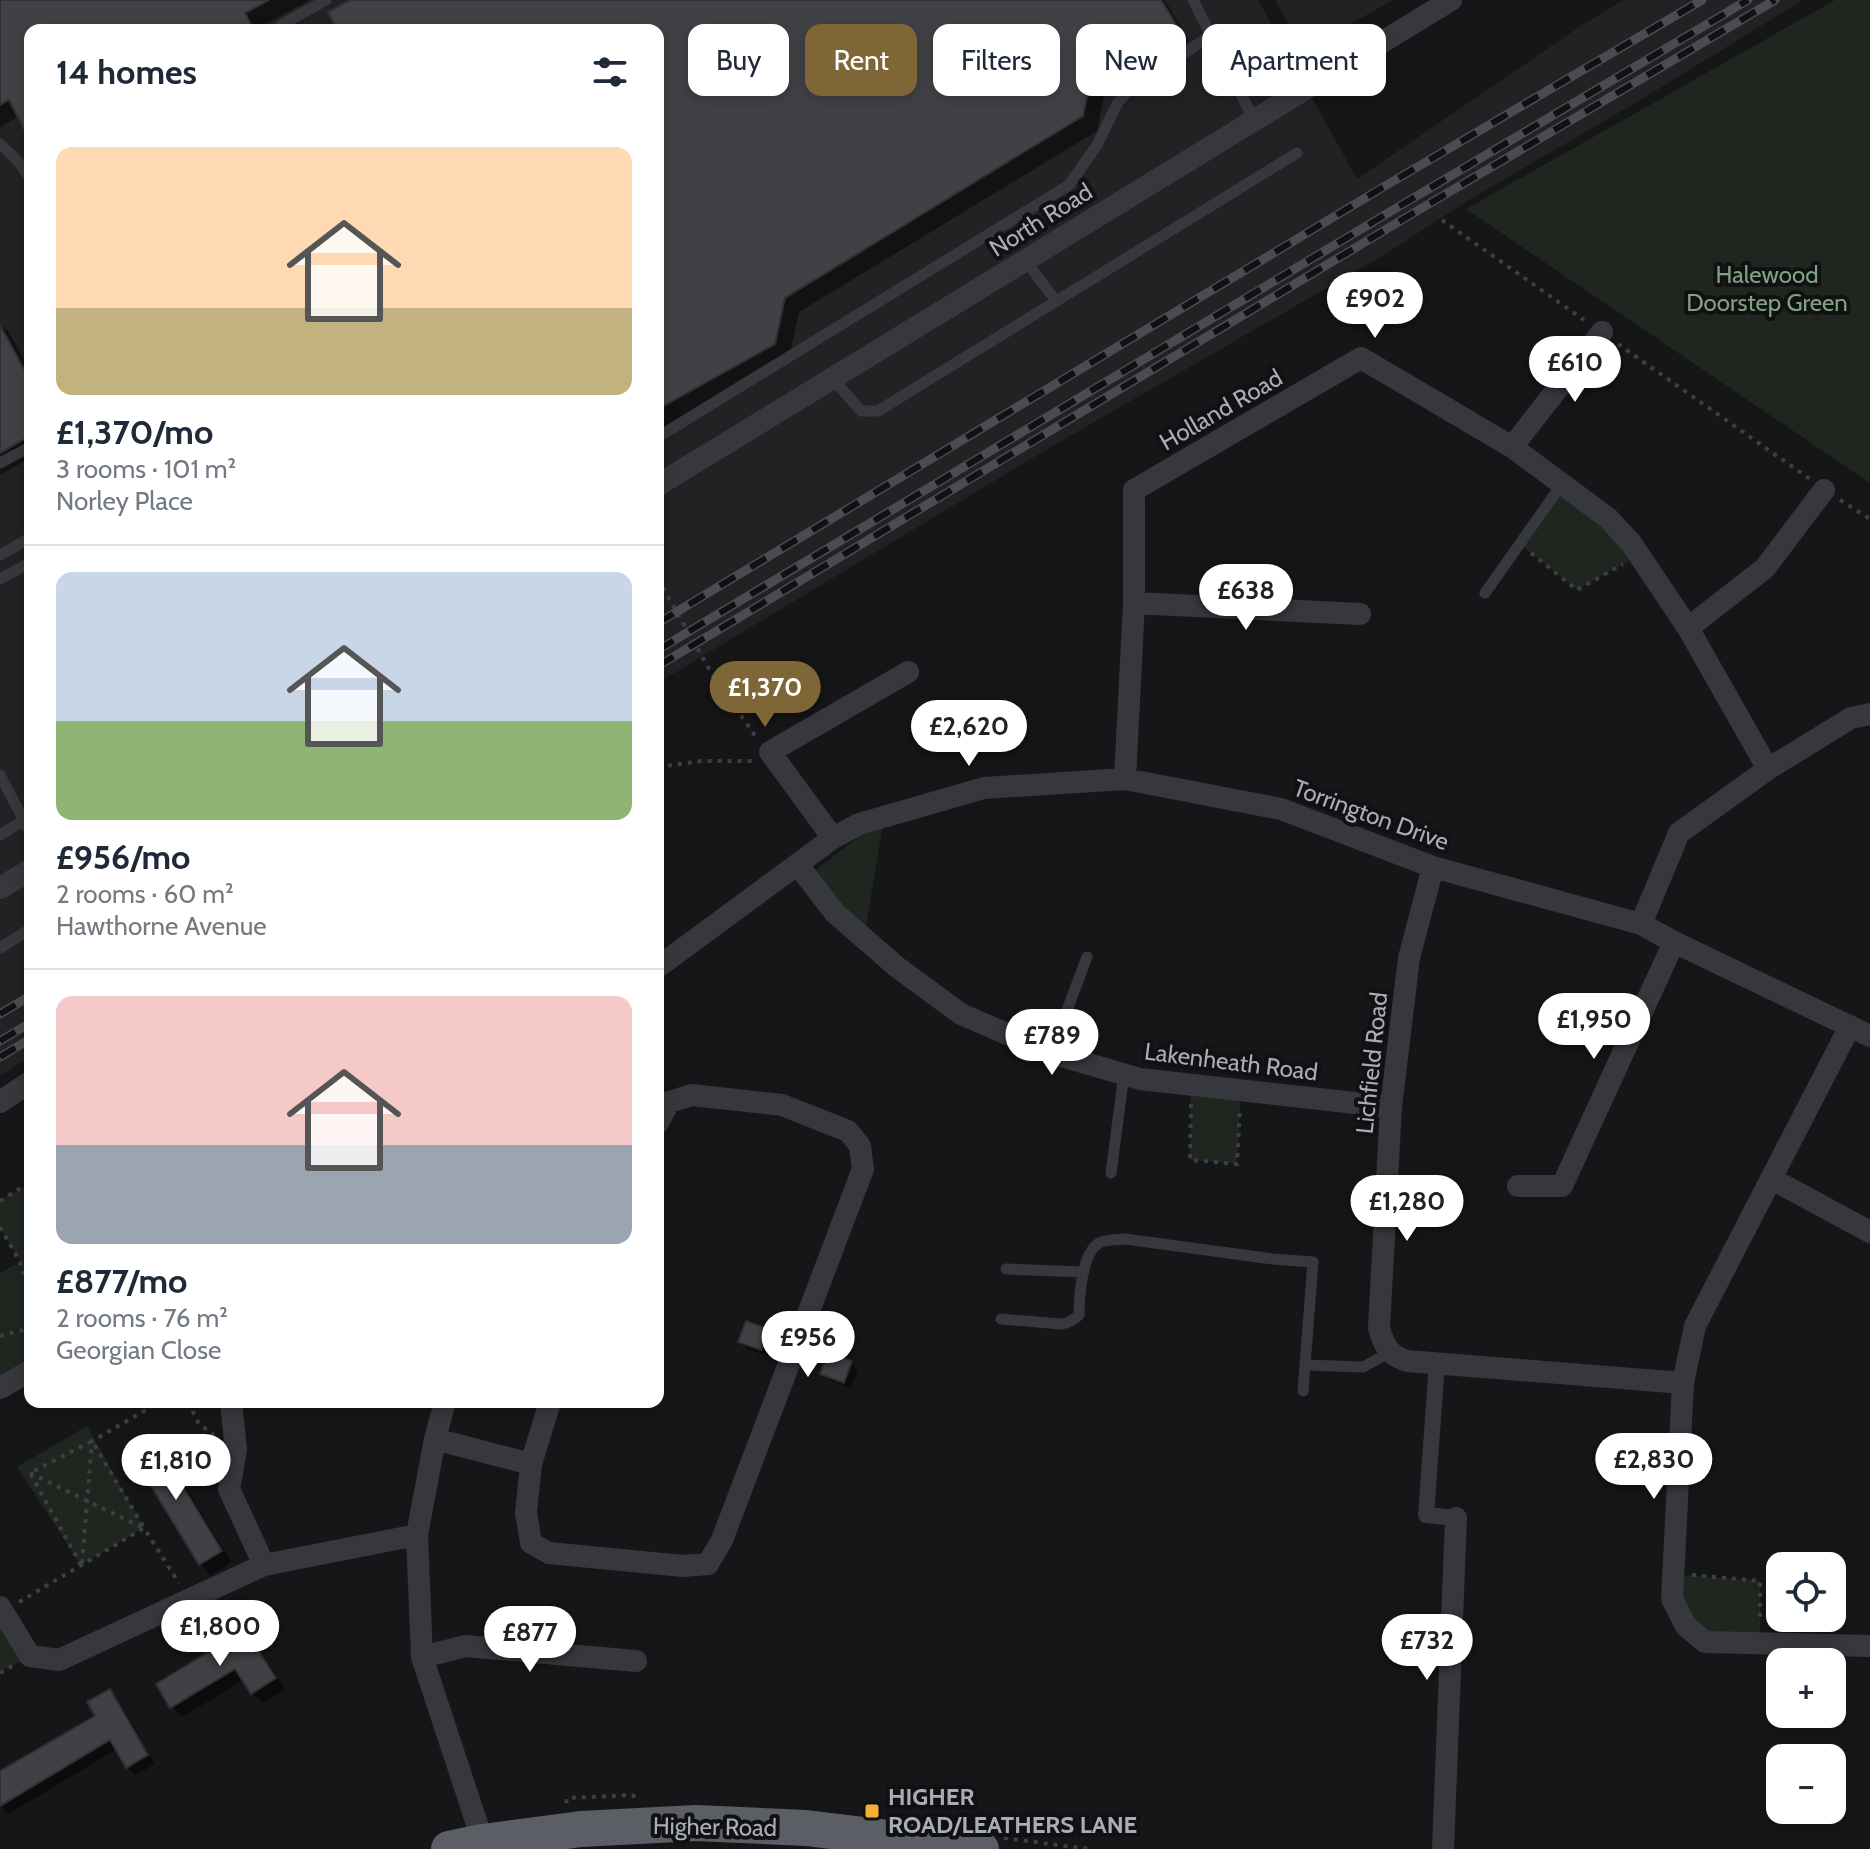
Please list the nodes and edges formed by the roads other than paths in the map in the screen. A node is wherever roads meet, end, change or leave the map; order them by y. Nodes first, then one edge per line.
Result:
1 (326, 0) edge
2 (1193, 0) edge
3 (1451, 0) edge
4 (283, 24) edge
5 (1206, 24) edge
6 (1202, 41) edge
7 (1242, 96) edge
8 (1254, 120) junction
9 (0, 144) edge
10 (1297, 153) dead end
11 (24, 170) edge
12 (1025, 260) junction
13 (1056, 301) junction
14 (1602, 332) road end
15 (832, 378) junction
16 (664, 433) edge
17 (1512, 447) junction
18 (24, 450) edge
19 (0, 463) edge
20 (664, 481) edge
21 (1562, 484) junction
22 (1824, 490) road end
23 (24, 541) edge
24 (0, 555) edge
25 (24, 566) edge
26 (0, 579) edge
27 (1485, 593) dead end
28 (1134, 603) junction
29 (1360, 614) dead end
30 (1688, 628) junction
31 (908, 672) dead end
32 (1870, 714) edge
33 (1768, 769) junction
34 (0, 775) edge
35 (1125, 779) junction
36 (24, 816) edge
37 (24, 825) edge
38 (0, 835) edge
39 (833, 838) junction
40 (798, 865) junction
41 (1433, 867) junction
42 (24, 874) edge
43 (0, 888) edge
44 (1641, 924) junction
45 (24, 933) edge
46 (1674, 942) junction
47 (0, 948) edge
48 (1087, 957) dead end
49 (664, 963) edge
50 (1860, 1031) edge
51 (1051, 1053) junction
52 (1124, 1074) junction
53 (24, 1086) edge
54 (0, 1102) edge
55 (1391, 1107) junction
56 (664, 1112) edge
57 (1111, 1173) dead end
58 (1772, 1179) junction
59 (1518, 1186) dead end
60 (1870, 1232) edge
61 (1006, 1269) dead end
62 (1084, 1272) junction
63 (1001, 1319) dead end
64 (1390, 1352) junction
65 (1437, 1364) junction
66 (1305, 1365) junction
67 (24, 1374) edge
68 (1683, 1383) junction
69 (0, 1388) edge
70 (1303, 1391) dead end
71 (232, 1408) edge
72 (443, 1408) edge
73 (548, 1408) edge
74 (435, 1439) junction
75 (531, 1464) junction
76 (1456, 1518) joint
77 (417, 1535) junction
78 (264, 1565) junction
79 (1, 1609) edge
80 (1870, 1646) edge
81 (422, 1657) junction
82 (636, 1661) dead end
83 (914, 1845) edge
84 (466, 1846) edge
85 (981, 1849) edge
86 (1443, 1849) edge

1 - 4 lane
2 - 5 lane
3 - 8 street, North Road
6 - 16 lane
7 - 8 lane
8 - 12 street, North Road
9 - 11 lane
10 - 13 lane
12 - 13 lane
12 - 15 street, North Road
13 - 15 lane
14 - 17 street
15 - 20 street, North Road
17 - 21 street, Holland Road
17 - 28 street, Holland Road
18 - 19 lane
21 - 27 lane
21 - 30 street, Holland Road
22 - 30 street
23 - 24 lane
25 - 26 lane
28 - 29 street
28 - 35 street, Holland Road
30 - 33 street, Holland Road
31 - 39 street
32 - 33 street
33 - 44 street
34 - 36 lane
35 - 39 street, Torrington Drive
35 - 41 street, Torrington Drive
37 - 38 lane
39 - 40 street, Torrington Drive
40 - 49 street, Torrington Drive
40 - 51 street, Lakenheath Road
41 - 44 street, Torrington Drive
41 - 55 street, Lichfield Road
42 - 43 street
44 - 46 street, Torrington Drive
45 - 47 lane
46 - 50 street, Torrington Drive
46 - 59 street
48 - 51 lane
50 - 58 street
51 - 52 street, Lakenheath Road
52 - 55 street, Lakenheath Road
52 - 57 lane
53 - 54 street
55 - 64 street, Lichfield Road
56 - 75 street
58 - 60 street
58 - 68 street
61 - 62 lane
62 - 63 lane
62 - 66 lane
64 - 65 street
64 - 66 lane
65 - 68 street
65 - 76 street
66 - 70 lane
67 - 69 street
68 - 80 street
71 - 78 street
72 - 74 street
73 - 75 street
74 - 75 street
74 - 77 street
76 - 86 street
77 - 78 street
77 - 81 street
78 - 79 street
81 - 82 street
81 - 84 street
83 - 84 highway, Higher Road
83 - 85 highway, Higher Road

